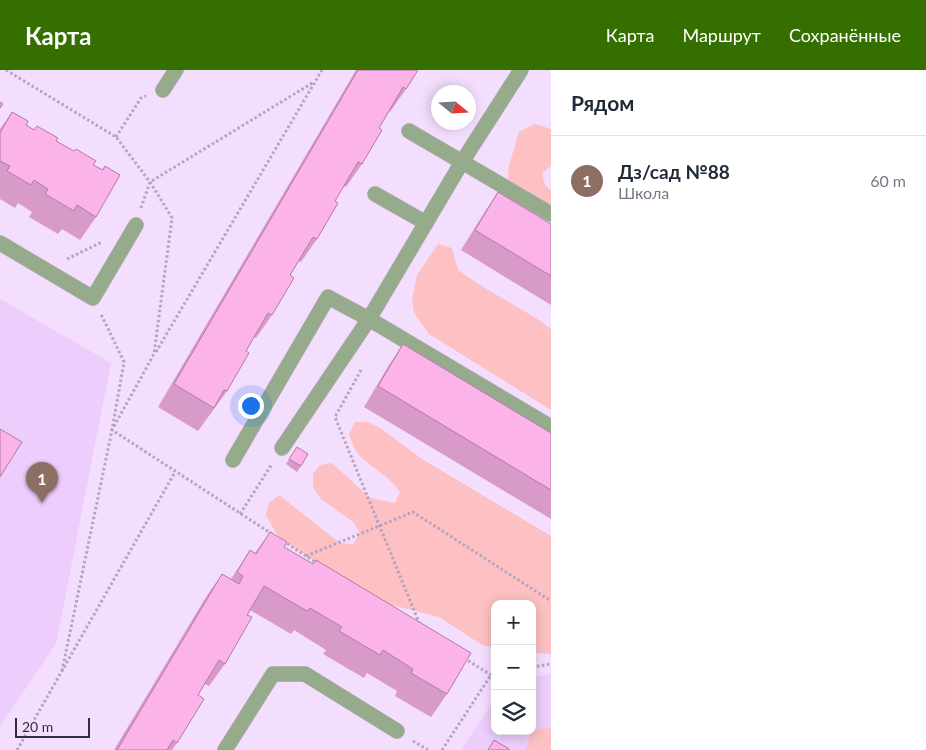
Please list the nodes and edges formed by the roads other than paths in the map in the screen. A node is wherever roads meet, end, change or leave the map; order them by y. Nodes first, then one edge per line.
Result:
1 (176, 70) edge
2 (521, 70) edge
3 (163, 90) road end
4 (409, 131) dead end
5 (462, 162) junction
6 (375, 194) dead end
7 (551, 214) edge
8 (426, 223) junction
9 (136, 225) road end
10 (0, 243) edge
11 (369, 319) junction
12 (551, 427) edge
13 (282, 448) road end
14 (233, 460) dead end
15 (397, 731) dead end
16 (225, 750) edge

1 - 3 lane
2 - 5 lane
4 - 5 lane
5 - 7 lane
5 - 8 lane
6 - 8 lane
8 - 11 lane
9 - 10 lane
11 - 12 lane
11 - 13 lane
11 - 14 lane
15 - 16 lane

